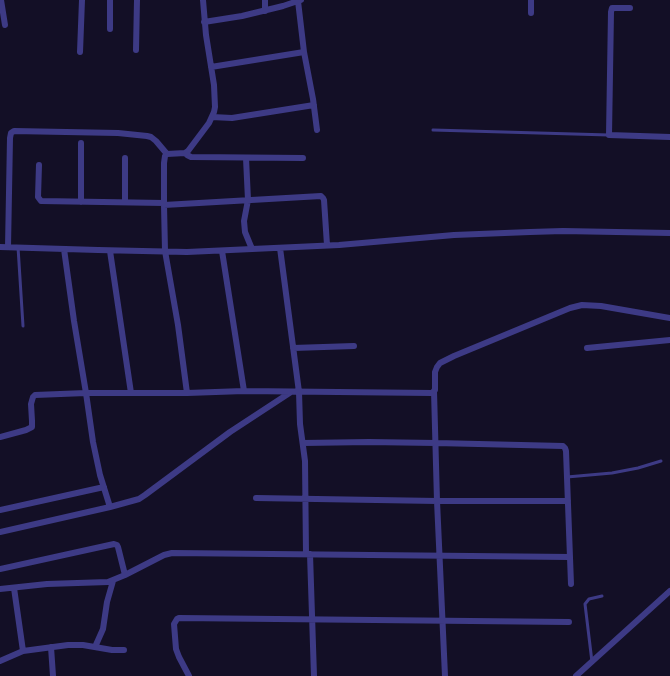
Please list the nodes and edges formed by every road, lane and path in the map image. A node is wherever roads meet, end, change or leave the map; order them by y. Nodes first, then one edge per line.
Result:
1 (1, 0) edge
2 (82, 0) edge
3 (110, 0) edge
4 (137, 0) edge
5 (203, 0) edge
6 (265, 0) edge
7 (299, 0) edge
8 (531, 0) edge
9 (630, 8) dead end
10 (265, 11) junction
11 (531, 13) dead end
12 (204, 22) junction
13 (5, 25) dead end
14 (110, 29) dead end
15 (136, 50) dead end
16 (80, 52) dead end
17 (304, 52) junction
18 (211, 67) junction
19 (314, 105) junction
20 (212, 117) junction
21 (317, 130) dead end
22 (433, 130) dead end
23 (608, 136) junction
24 (670, 137) edge
25 (81, 143) dead end
26 (185, 153) junction
27 (167, 154) junction
28 (125, 158) dead end
29 (303, 158) dead end
30 (246, 160) junction
31 (39, 165) dead end
32 (248, 200) junction
33 (81, 202) junction
34 (124, 202) junction
35 (164, 204) junction
36 (670, 233) edge
37 (326, 245) junction
38 (0, 247) edge
39 (8, 247) junction
40 (18, 247) junction
41 (280, 248) junction
42 (64, 249) junction
43 (252, 249) junction
44 (110, 250) junction
45 (222, 251) junction
46 (165, 252) junction
47 (670, 318) edge
48 (23, 326) dead end
49 (670, 340) edge
50 (354, 346) dead end
51 (293, 348) junction
52 (587, 348) dead end
53 (244, 391) junction
54 (291, 392) junction
55 (299, 392) junction
56 (434, 392) junction
57 (86, 393) junction
58 (131, 393) junction
59 (187, 393) junction
60 (0, 437) edge
61 (303, 443) junction
62 (436, 443) junction
63 (661, 461) dead end
64 (567, 477) junction
65 (104, 487) junction
66 (256, 498) dead end
67 (305, 499) junction
68 (568, 501) junction
69 (437, 502) junction
70 (110, 507) junction
71 (0, 510) edge
72 (0, 532) edge
73 (308, 554) junction
74 (439, 556) junction
75 (570, 557) junction
76 (0, 569) edge
77 (125, 575) junction
78 (113, 581) junction
79 (571, 584) dead end
80 (14, 588) junction
81 (0, 589) edge
82 (670, 591) edge
83 (602, 596) dead end
84 (312, 620) junction
85 (443, 620) junction
86 (569, 622) dead end
87 (51, 647) junction
88 (95, 647) junction
89 (124, 650) dead end
90 (23, 651) junction
91 (0, 661) edge
92 (592, 662) junction
93 (53, 676) edge
94 (189, 676) edge
95 (314, 676) edge
96 (445, 676) edge
97 (576, 676) edge

1 - 13 street
2 - 16 street
3 - 14 street
4 - 15 street
5 - 12 street
6 - 10 street
7 - 10 street
7 - 17 street
8 - 11 street
9 - 23 street
10 - 12 street
12 - 18 street
17 - 18 street
17 - 19 street
18 - 20 street
19 - 20 street
19 - 21 street
20 - 26 street
22 - 23 lane
23 - 24 street
25 - 33 street
26 - 27 street
26 - 30 street
27 - 35 street
27 - 39 street
28 - 34 street
29 - 30 street
30 - 32 street
31 - 33 street
32 - 35 street
32 - 37 street
32 - 43 street
33 - 34 street
34 - 35 street
35 - 46 street
36 - 37 street
37 - 41 street
38 - 39 street
39 - 40 street
40 - 42 street
40 - 48 lane
41 - 43 street
41 - 51 street
42 - 44 street
42 - 57 street
43 - 45 street
44 - 46 street
44 - 58 street
45 - 46 street
45 - 53 street
46 - 59 street
47 - 56 street
49 - 52 street
50 - 51 street
51 - 55 street
53 - 54 street
53 - 59 street
54 - 55 street
54 - 70 street
55 - 56 street
55 - 61 street
56 - 62 street
57 - 58 street
57 - 60 street
57 - 65 street
58 - 59 street
61 - 62 street
61 - 67 street
62 - 64 street
62 - 69 street
63 - 64 lane
64 - 68 street
65 - 70 street
65 - 71 street
66 - 67 street
67 - 69 street
67 - 73 street
68 - 69 street
68 - 75 street
69 - 74 street
70 - 72 street
73 - 74 street
73 - 77 street
73 - 84 street
74 - 75 street
74 - 85 street
75 - 79 street
76 - 77 street
77 - 78 street
78 - 80 street
78 - 88 street
80 - 81 street
80 - 90 street
82 - 92 street
83 - 92 lane
84 - 85 street
84 - 94 street
84 - 95 street
85 - 86 street
85 - 96 street
87 - 88 street
87 - 90 street
87 - 93 street
88 - 89 street
90 - 91 street
92 - 97 street

